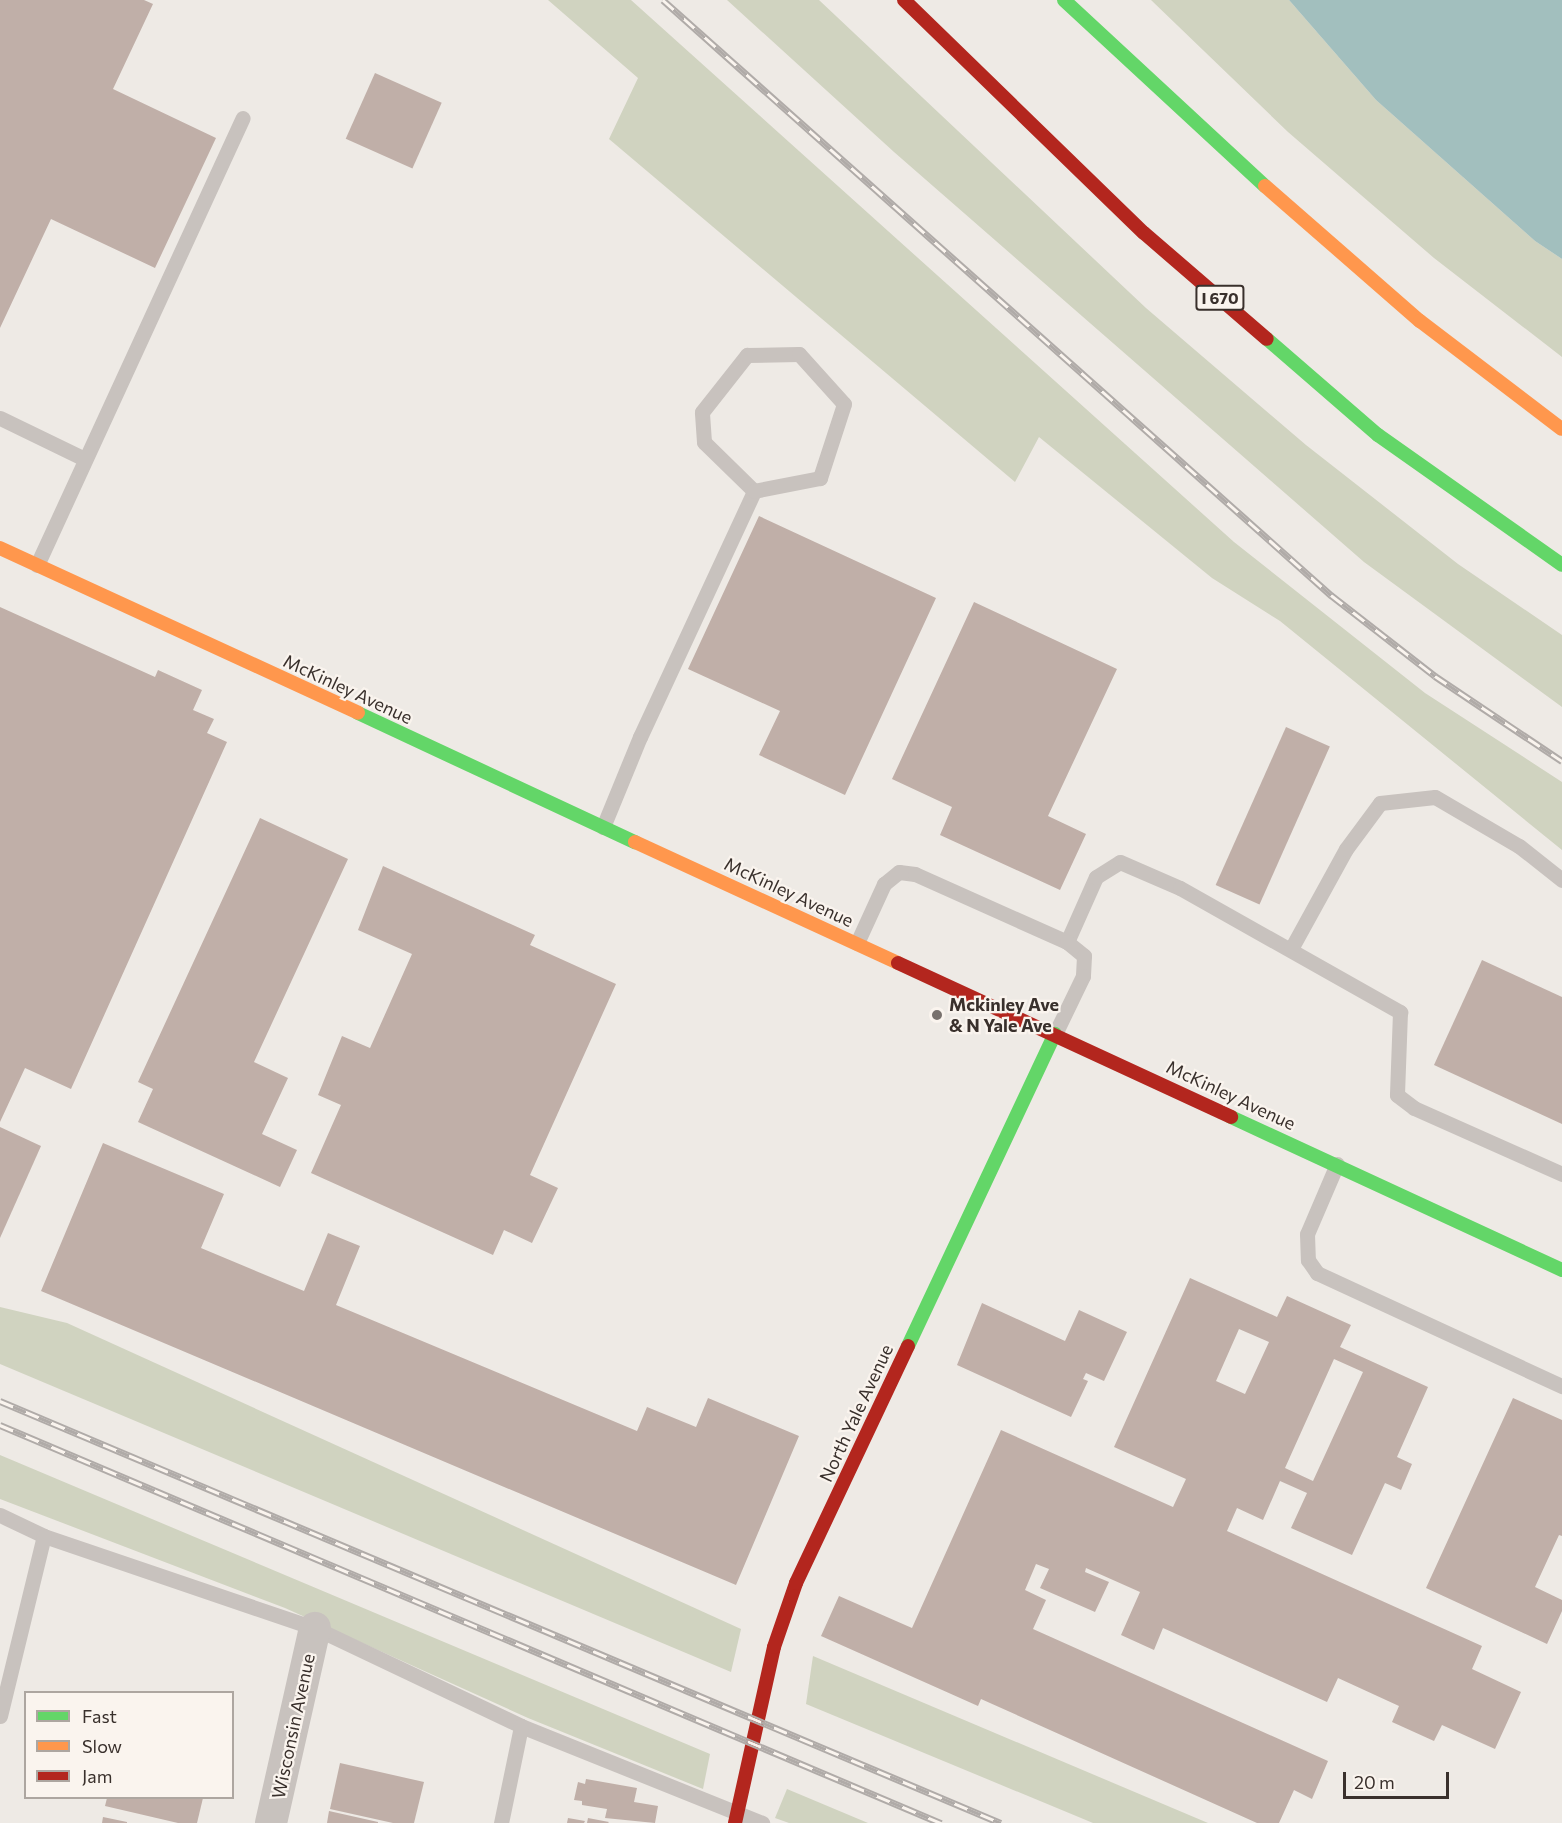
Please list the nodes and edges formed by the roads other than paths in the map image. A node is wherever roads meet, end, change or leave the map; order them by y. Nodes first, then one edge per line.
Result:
1 (904, 0) edge
2 (1064, 0) edge
3 (243, 118) dead end
4 (0, 418) edge
5 (1562, 428) edge
6 (85, 459) junction
7 (754, 492) junction
8 (0, 548) edge
9 (37, 565) junction
10 (1562, 565) edge
11 (603, 827) junction
12 (1562, 880) edge
13 (1067, 942) junction
14 (857, 943) junction
15 (1291, 949) junction
16 (1055, 1034) junction
17 (1337, 1164) junction
18 (1562, 1174) edge
19 (1562, 1270) edge
20 (1562, 1386) edge
21 (0, 1515) edge
22 (44, 1536) junction
23 (315, 1628) junction
24 (0, 1716) edge
25 (521, 1726) junction
26 (736, 1817) edge
27 (271, 1823) edge
28 (501, 1823) edge
29 (762, 1823) edge

1 - 10 main road, I 670
2 - 5 main road
3 - 6 lane
4 - 6 lane
6 - 9 lane
7 - 7 lane
7 - 11 lane
8 - 9 main road, McKinley Avenue
9 - 11 main road, McKinley Avenue
11 - 14 main road, McKinley Avenue
12 - 15 lane
13 - 14 lane
13 - 15 lane
13 - 16 lane
14 - 16 main road, McKinley Avenue
15 - 18 lane
16 - 17 main road, McKinley Avenue
16 - 26 main road, North Yale Avenue
17 - 19 main road, McKinley Avenue
17 - 20 lane
21 - 22 lane
22 - 23 lane
22 - 24 lane
23 - 25 lane
23 - 27 street, Wisconsin Avenue
25 - 26 lane
25 - 28 lane
26 - 29 lane

